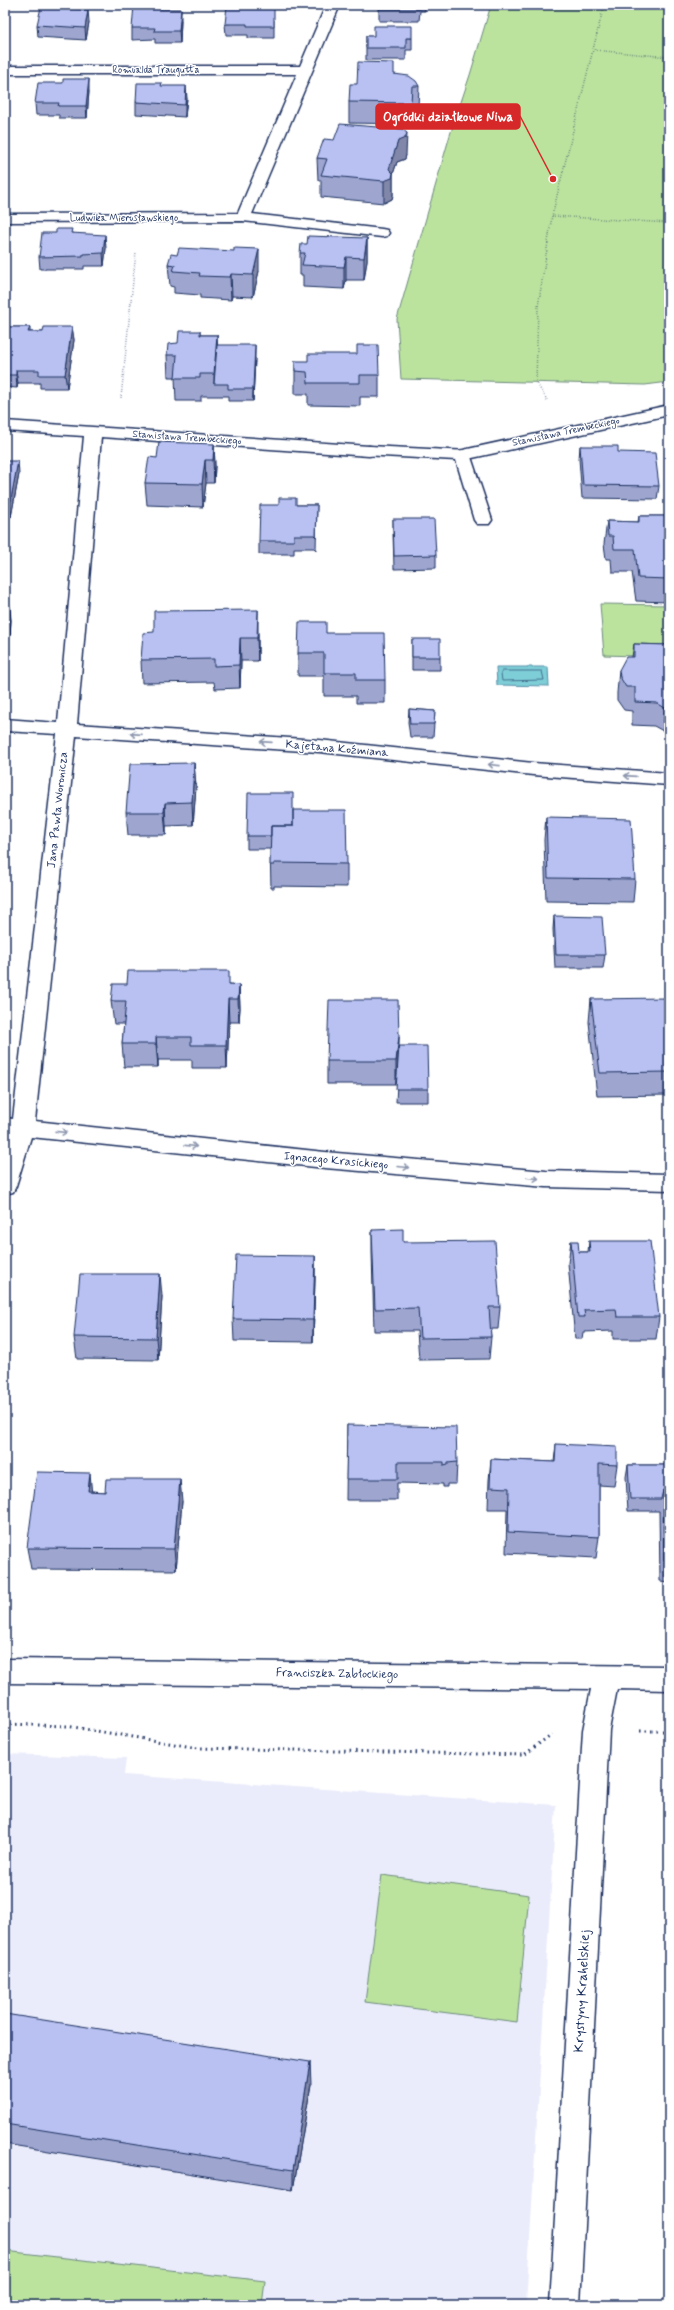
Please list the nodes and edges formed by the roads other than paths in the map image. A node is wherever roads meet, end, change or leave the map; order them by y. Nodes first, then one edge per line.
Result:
1 (333, 5) edge
2 (5, 70) edge
3 (307, 70) junction
4 (243, 217) junction
5 (5, 218) edge
6 (382, 233) dead end
7 (669, 410) edge
8 (5, 426) edge
9 (93, 432) junction
10 (463, 454) junction
11 (483, 520) dead end
12 (5, 725) edge
13 (67, 730) junction
14 (669, 779) edge
15 (14, 1126) edge
16 (669, 1182) edge
17 (5, 1186) edge
18 (5, 1671) edge
19 (606, 1677) junction
20 (669, 1678) edge
21 (565, 2305) edge

1 - 3 street
2 - 3 street, Romualda Traugutta
3 - 4 street
4 - 5 street, Ludwika Mierosławskiego
4 - 6 street, Ludwika Mierosławskiego
7 - 10 street, Stanisława Trembeckiego
8 - 9 street, Stanisława Trembeckiego
9 - 10 street, Stanisława Trembeckiego
9 - 13 street, Jana Pawła Woronicza
10 - 11 street
12 - 13 street, Kajetana Koźmiana
14 -> 13 street, Kajetana Koźmiana
13 - 15 street, Jana Pawła Woronicza
15 -> 16 street, Ignacego Krasickiego
15 - 17 street, Jana Pawła Woronicza
18 - 19 street, Franciszka Zabłockiego
19 - 20 street, Franciszka Zabłockiego
19 - 21 street, Krystyny Krahelskiej

